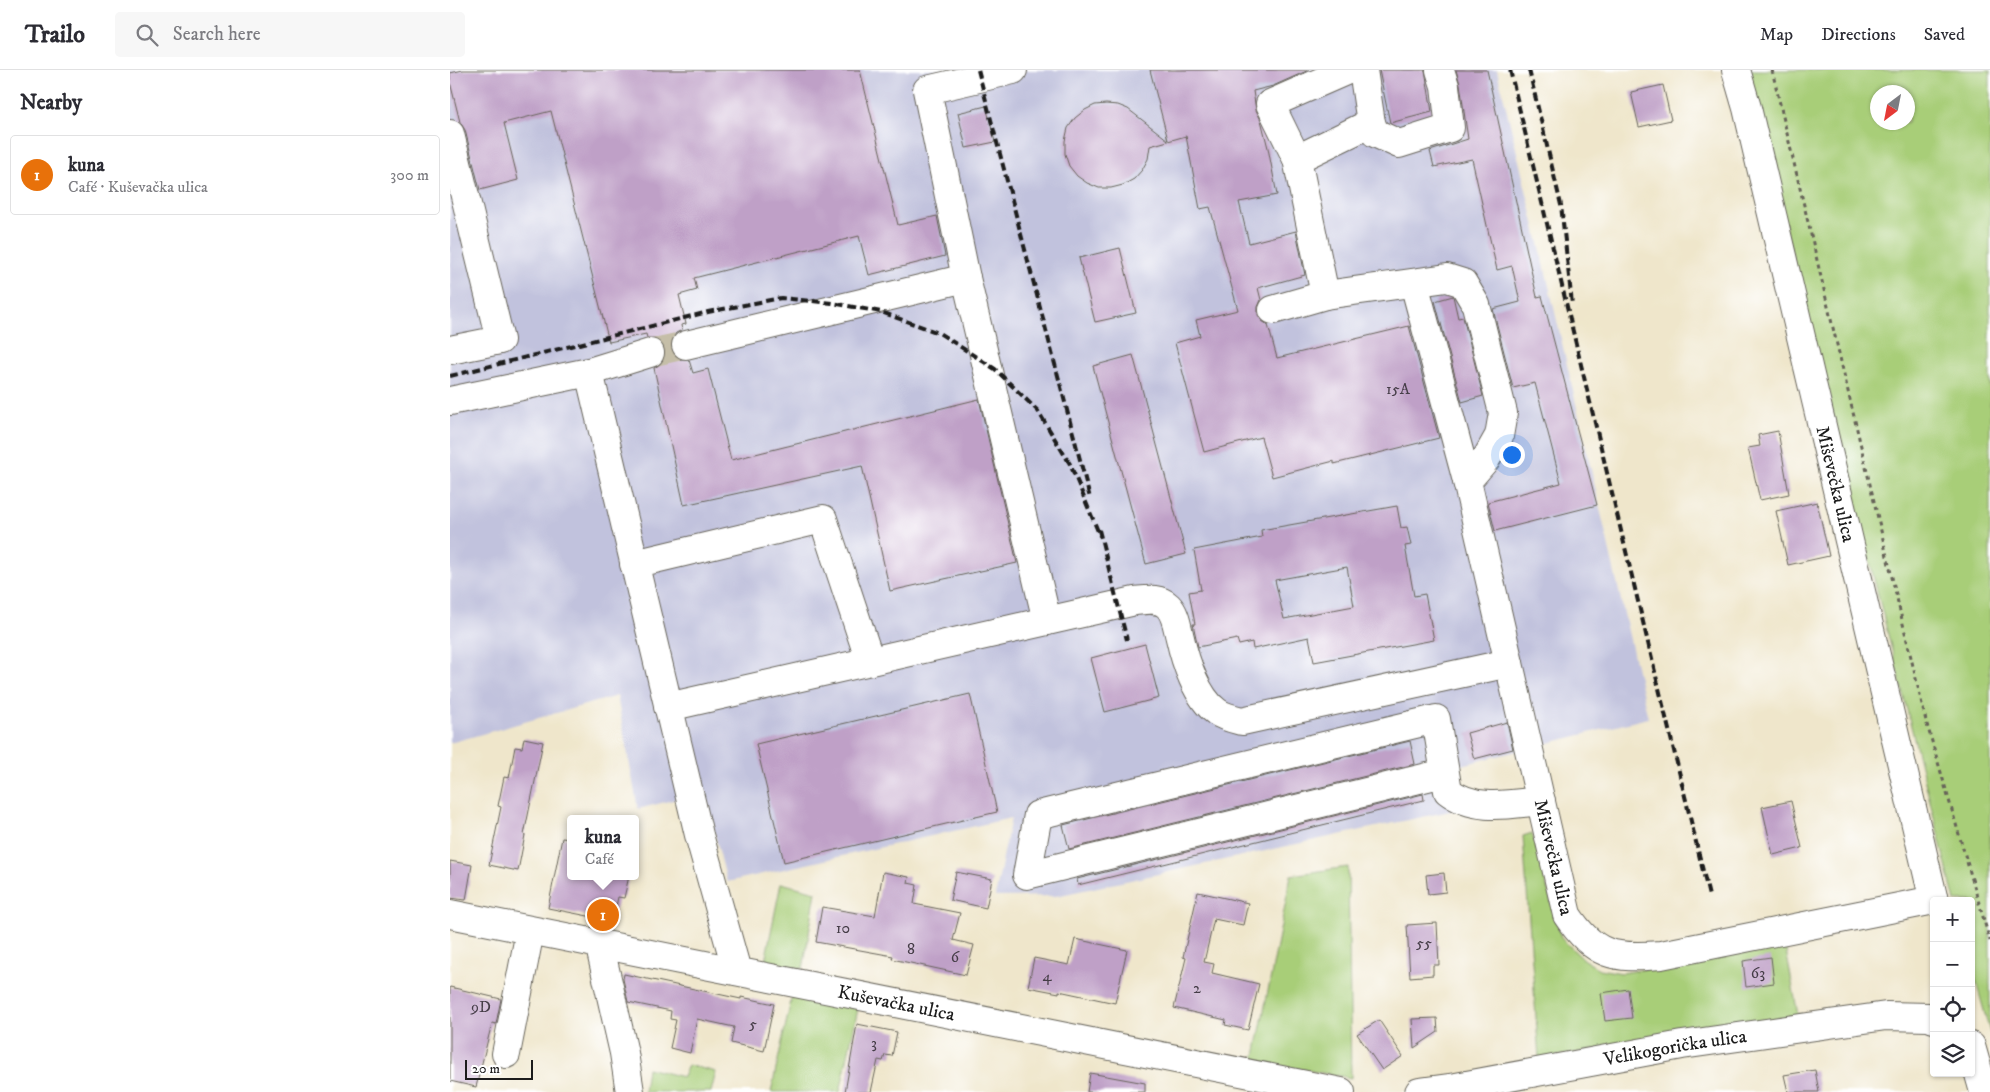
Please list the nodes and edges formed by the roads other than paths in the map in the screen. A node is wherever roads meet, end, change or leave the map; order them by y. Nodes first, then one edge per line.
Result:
1 (1013, 70) edge
2 (1348, 70) edge
3 (1363, 70) edge
4 (1440, 70) edge
5 (1736, 70) edge
6 (925, 80) edge
7 (1371, 123) junction
8 (450, 134) edge
9 (1297, 159) junction
10 (966, 278) junction
11 (1414, 283) junction
12 (1325, 296) junction
13 (1273, 310) dead end
14 (686, 345) tunnel mouth
15 (450, 350) edge
16 (650, 353) tunnel mouth
17 (590, 372) junction
18 (450, 401) edge
19 (1467, 481) junction
20 (634, 564) junction
21 (1048, 621) junction
22 (870, 660) junction
23 (1509, 663) junction
24 (668, 707) junction
25 (1444, 773) junction
26 (1540, 801) junction
27 (1933, 897) edge
28 (1930, 901) edge
29 (450, 914) edge
30 (530, 931) junction
31 (599, 943) junction
32 (737, 971) junction
33 (1930, 1017) edge
34 (506, 1054) dead end
35 (1975, 1059) edge
36 (630, 1092) edge
37 (1341, 1092) edge
38 (1419, 1092) edge
39 (1984, 1092) edge

1 - 6 street
2 - 9 street
3 - 7 street
4 - 7 street
5 - 27 street, Miševečka ulica
6 - 10 street
7 - 9 street
8 - 15 street
9 - 12 street
10 - 14 street
10 - 21 street
11 - 12 street
11 - 19 street, Miševečka ulica
11 - 19 street
12 - 13 street
16 - 17 street
17 - 18 street
17 - 20 street
19 - 23 street, Miševečka ulica
20 - 22 street
20 - 24 street
21 - 22 street
21 - 23 street
22 - 24 street
23 - 26 street, Miševečka ulica
24 - 32 street
25 - 25 street
25 - 26 street
26 - 28 street, Miševečka ulica
29 - 30 street, Kuševačka ulica
30 - 31 street, Kuševačka ulica
30 - 34 street
31 - 32 street, Kuševačka ulica
31 - 36 street
32 - 37 street, Kuševačka ulica
33 - 38 street, Velikogorička ulica
35 - 39 street

